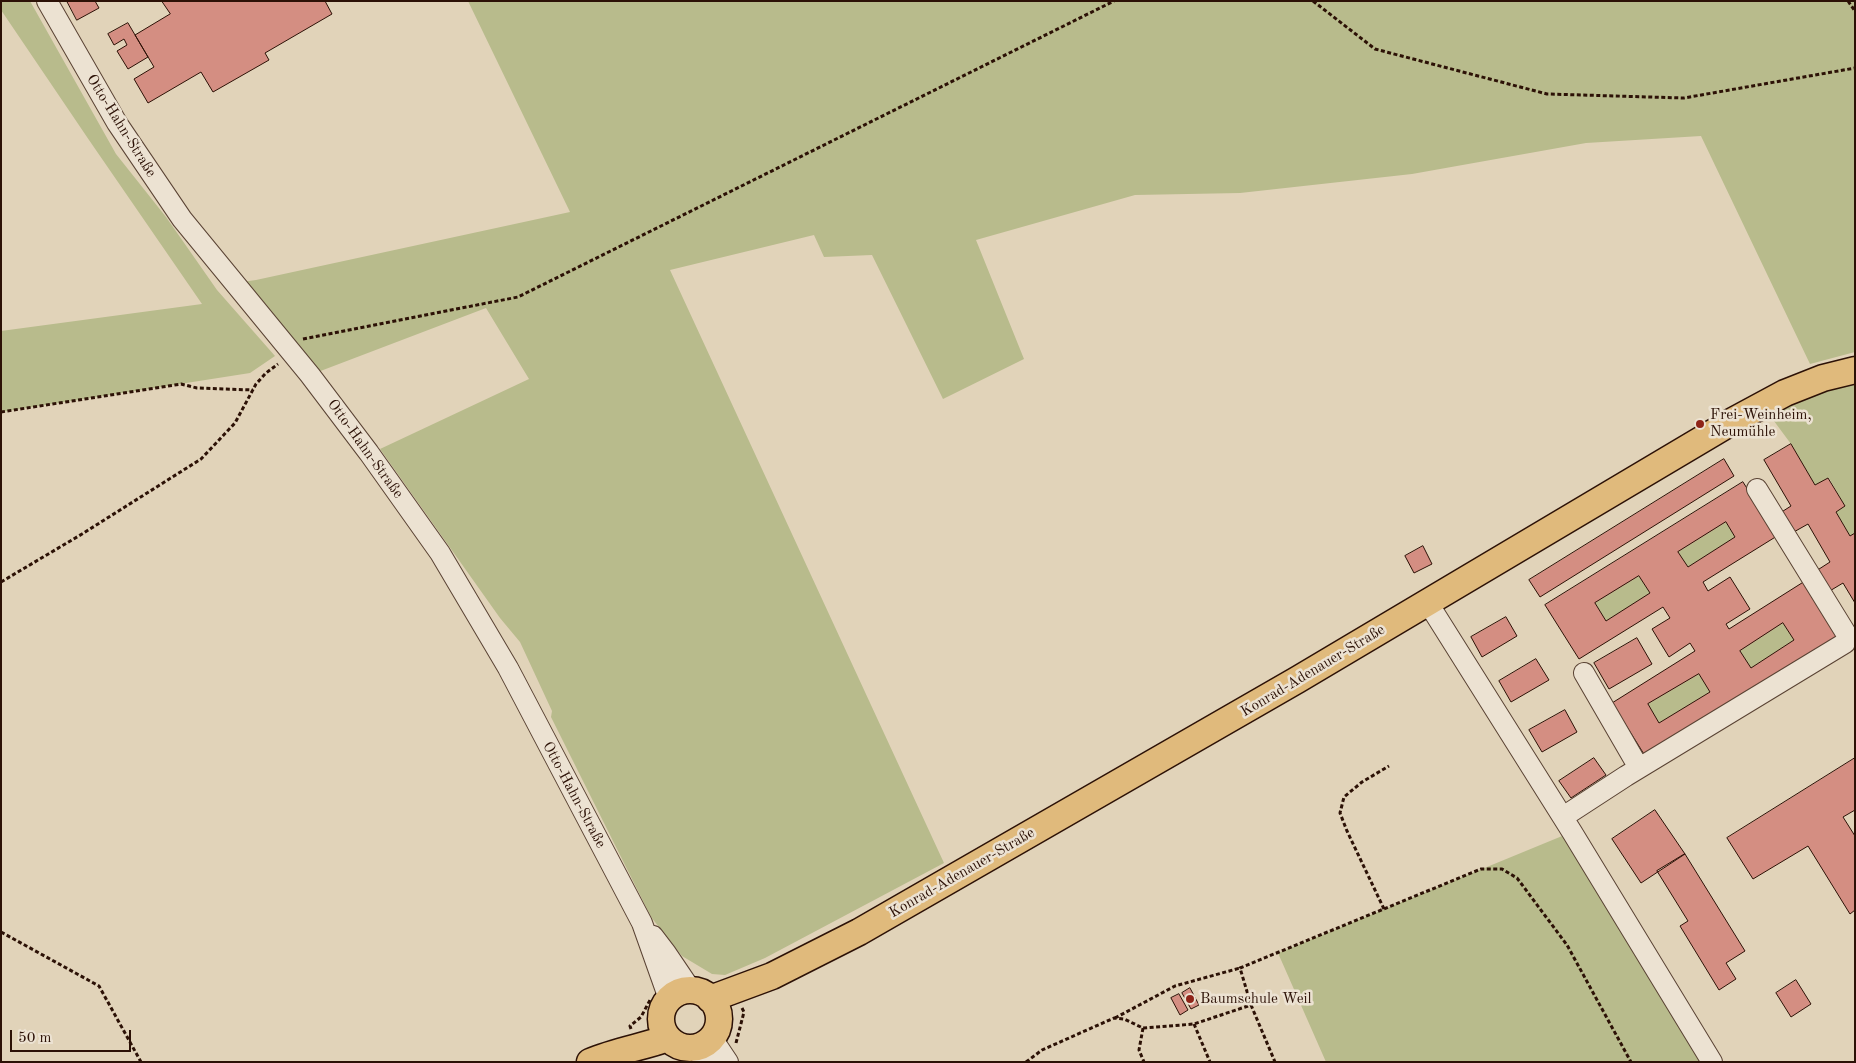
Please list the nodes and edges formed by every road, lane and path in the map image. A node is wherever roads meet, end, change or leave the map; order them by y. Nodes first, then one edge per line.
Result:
1 (47, 1) edge
2 (1114, 1) edge
3 (1313, 1) edge
4 (1848, 1) edge
5 (1855, 11) edge
6 (1855, 68) edge
7 (289, 349) junction
8 (1855, 370) edge
9 (253, 390) junction
10 (1, 412) edge
11 (1757, 489) dead end
12 (1, 582) edge
13 (1428, 603) junction
14 (1584, 672) dead end
15 (1389, 766) dead end
16 (1639, 768) junction
17 (1563, 817) junction
18 (1384, 909) junction
19 (1, 932) edge
20 (1240, 968) junction
21 (1251, 1005) junction
22 (1114, 1018) junction
23 (699, 1024) edge
24 (1194, 1024) junction
25 (631, 1028) dead end
26 (1143, 1028) junction
27 (595, 1060) edge
28 (141, 1062) edge
29 (1026, 1062) edge
30 (1144, 1062) edge
31 (1210, 1062) edge
32 (1275, 1062) edge
33 (1631, 1062) edge
34 (1712, 1062) edge

1 - 7 street, Otto-Hahn-Straße
2 - 7 path
3 - 6 path
4 - 5 path
7 - 9 path
7 - 23 street, Otto-Hahn-Straße
8 - 13 main road, Konrad-Adenauer-Straße
9 - 10 path
9 - 12 path
11 - 16 street
13 - 17 street
13 - 23 main road, Konrad-Adenauer-Straße
14 - 16 street
15 - 18 path
16 - 17 street
17 - 34 street
18 - 20 path
18 - 33 path
19 - 28 path
20 - 21 path
20 - 22 path
21 - 24 path
21 - 32 path
22 - 26 path
22 - 29 path
23 - 23 path
23 - 25 path
23 - 27 main road, Konrad-Adenauer-Straße
24 - 26 path
24 - 31 path
26 - 30 path

